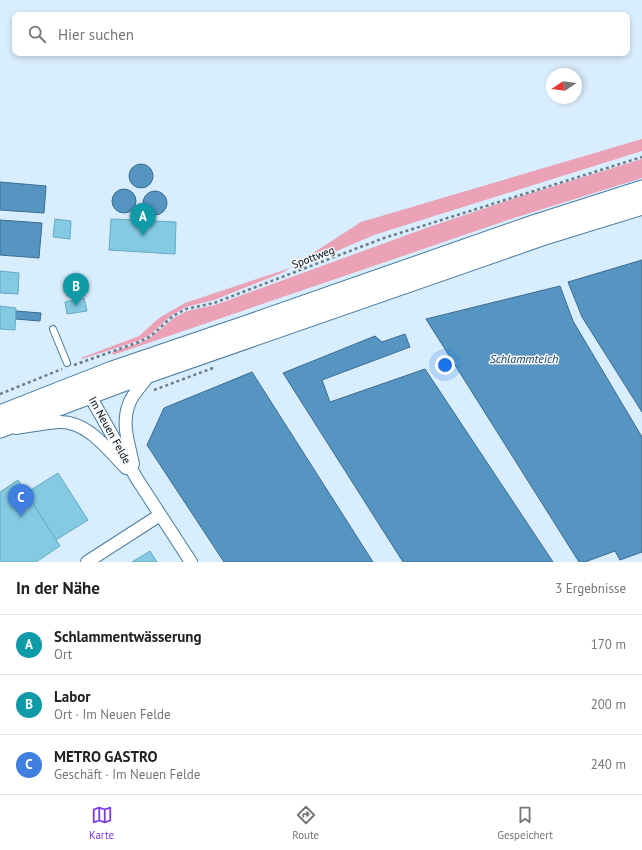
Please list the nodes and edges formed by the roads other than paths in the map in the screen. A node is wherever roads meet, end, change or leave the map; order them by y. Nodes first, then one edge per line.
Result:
1 (642, 190) edge
2 (642, 206) edge
3 (53, 329) dead end
4 (68, 365) road end
5 (150, 373) junction
6 (86, 388) junction
7 (0, 414) edge
8 (0, 430) edge
9 (137, 479) junction
10 (160, 515) junction
11 (87, 562) edge
12 (191, 562) edge

1 - 6 main road
2 - 5 main road
3 - 4 lane
5 - 6 main road
5 - 9 street, Im Neuen Felde
6 - 7 main road
6 - 8 main road
6 - 9 street, Im Neuen Felde
8 - 9 street, Im Neuen Felde
9 - 10 street, Im Neuen Felde
10 - 11 street
10 - 12 street, Im Neuen Felde

